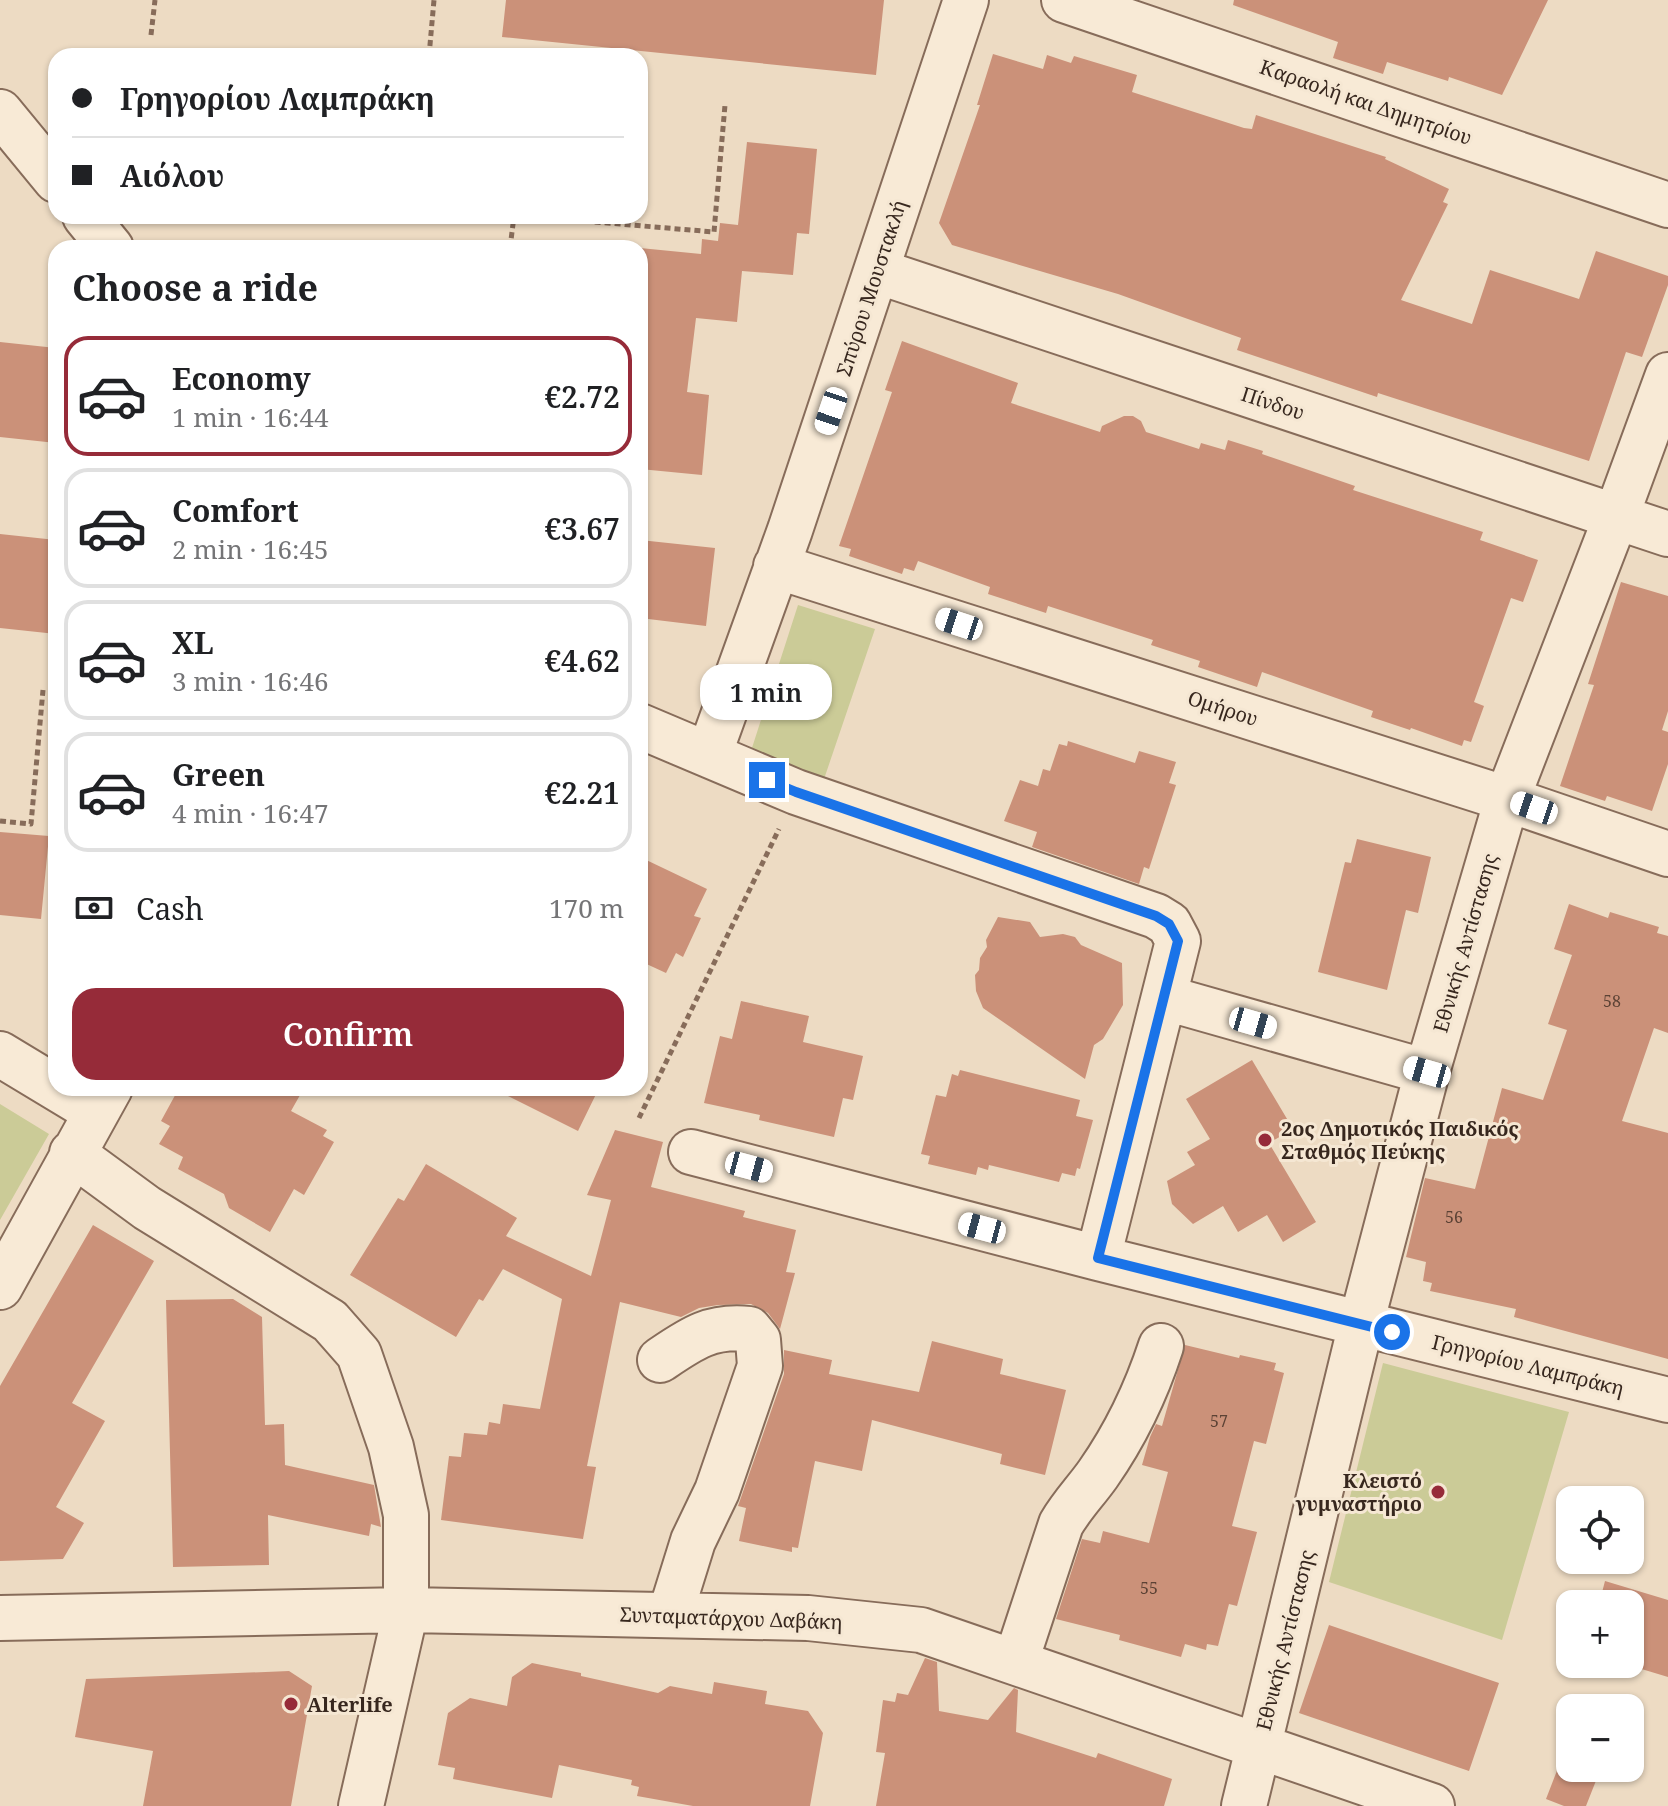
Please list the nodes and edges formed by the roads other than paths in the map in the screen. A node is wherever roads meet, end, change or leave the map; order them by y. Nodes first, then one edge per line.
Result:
1 (966, 0) edge
2 (1064, 0) edge
3 (0, 112) edge
4 (48, 170) edge
5 (1668, 205) edge
6 (92, 224) edge
7 (104, 240) edge
8 (877, 271) junction
9 (1668, 375) edge
10 (1616, 517) junction
11 (1668, 534) edge
12 (776, 566) junction
13 (648, 729) edge
14 (709, 755) junction
15 (1507, 799) junction
16 (1668, 854) edge
17 (1166, 998) junction
18 (0, 1054) edge
19 (1427, 1072) junction
20 (48, 1075) edge
21 (103, 1100) edge
22 (691, 1152) dead end
23 (72, 1153) junction
24 (1098, 1258) junction
25 (0, 1287) edge
26 (1361, 1324) junction
27 (1161, 1346) dead end
28 (660, 1360) dead end
29 (1668, 1400) edge
30 (406, 1610) junction
31 (670, 1615) junction
32 (0, 1618) edge
33 (1016, 1661) junction
34 (1259, 1746) junction
35 (361, 1806) edge
36 (1244, 1806) edge
37 (1432, 1806) edge

1 - 8 street, Σπύρου Μουστακλή
2 - 5 street, Καραολή και Δημητρίου
3 - 4 street
6 - 7 street
8 - 10 street, Πίνδου
8 - 12 street, Σπύρου Μουστακλή
9 - 10 street, Εθνικής Αντίστασης
10 - 11 street, Πίνδου
10 - 15 street, Εθνικής Αντίστασης
12 - 14 street, Σπύρου Μουστακλή
12 - 15 street, Ομήρου
13 - 14 street
14 - 17 street
15 - 16 street, Ομήρου
15 - 19 street, Εθνικής Αντίστασης
17 - 19 street
17 - 24 street
18 - 20 street
19 - 26 street, Εθνικής Αντίστασης
21 - 23 street
22 - 24 street, Γρηγορίου Λαμπράκη
23 - 25 street
23 - 30 street
24 - 26 street, Γρηγορίου Λαμπράκη
26 - 29 street, Γρηγορίου Λαμπράκη
26 - 34 street, Εθνικής Αντίστασης
27 - 33 street
28 - 31 street
30 - 31 street, Συνταματάρχου Δαβάκη
30 - 32 street, Συνταματάρχου Δαβάκη
30 - 35 street
31 - 33 street, Συνταματάρχου Δαβάκη
33 - 34 street, Συνταματάρχου Δαβάκη
34 - 36 street, Εθνικής Αντίστασης
34 - 37 street, Συνταματάρχου Δαβάκη

